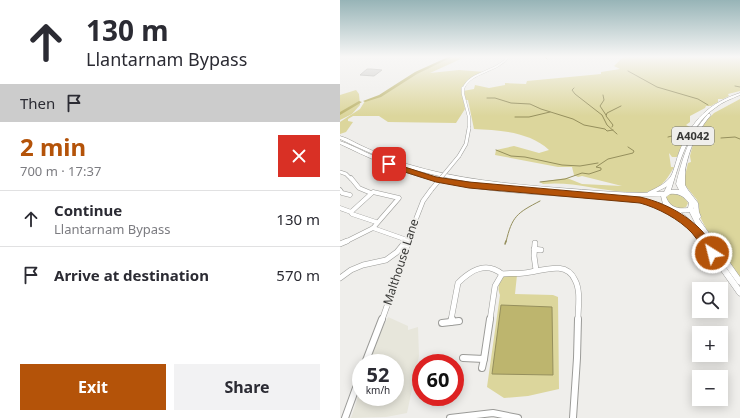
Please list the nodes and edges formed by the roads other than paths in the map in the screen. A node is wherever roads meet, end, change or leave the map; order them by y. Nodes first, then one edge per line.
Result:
1 (479, 77) edge
2 (740, 96) edge
3 (340, 137) edge
4 (340, 142) edge
5 (683, 168) junction
6 (340, 172) edge
7 (673, 177) junction
8 (340, 190) edge
9 (371, 193) junction
10 (666, 193) junction
11 (350, 195) dead end
12 (636, 195) junction
13 (684, 195) junction
14 (652, 203) junction
15 (669, 207) junction
16 (340, 208) edge
17 (691, 209) junction
18 (675, 210) junction
19 (351, 212) junction
20 (376, 222) junction
21 (372, 228) junction
22 (695, 230) junction
23 (708, 236) junction
24 (406, 240) junction
25 (535, 243) dead end
26 (340, 244) edge
27 (534, 249) junction
28 (541, 250) dead end
29 (536, 270) junction
30 (502, 274) junction
31 (340, 278) edge
32 (740, 282) edge
33 (740, 293) edge
34 (459, 321) dead end
35 (451, 322) junction
36 (442, 323) dead end
37 (368, 354) edge
38 (464, 358) edge
39 (484, 359) junction
40 (482, 368) dead end
41 (352, 399) edge
42 (345, 418) edge
43 (450, 418) edge
44 (518, 418) edge
45 (573, 418) edge

1 - 24 street, Malthouse Lane, bridge
2 - 5 highway, A4042
2 - 7 highway, A4042
3 - 12 highway
4 - 14 highway
5 - 13 highway, A4042
5 - 23 main road
6 - 9 street
7 - 10 highway, A4042
7 - 12 highway
8 - 11 street
9 - 19 street
9 - 20 street
10 - 12 highway
10 - 13 highway
10 - 15 highway
13 - 17 highway
14 - 15 highway
14 - 22 main road
15 - 18 highway
16 - 19 street
17 - 18 highway
17 - 23 main road
18 - 22 main road
19 - 20 street
20 - 21 street
21 - 24 street
21 - 26 street
22 - 33 main road
23 - 32 main road
24 - 31 street
24 - 37 street, Malthouse Lane
25 - 27 street
27 - 28 street
27 - 29 street
29 - 30 street
29 - 45 street
30 - 35 street
30 - 39 street
34 - 35 street
35 - 36 street
38 - 39 street
39 - 40 street
41 - 42 street
43 - 44 street

